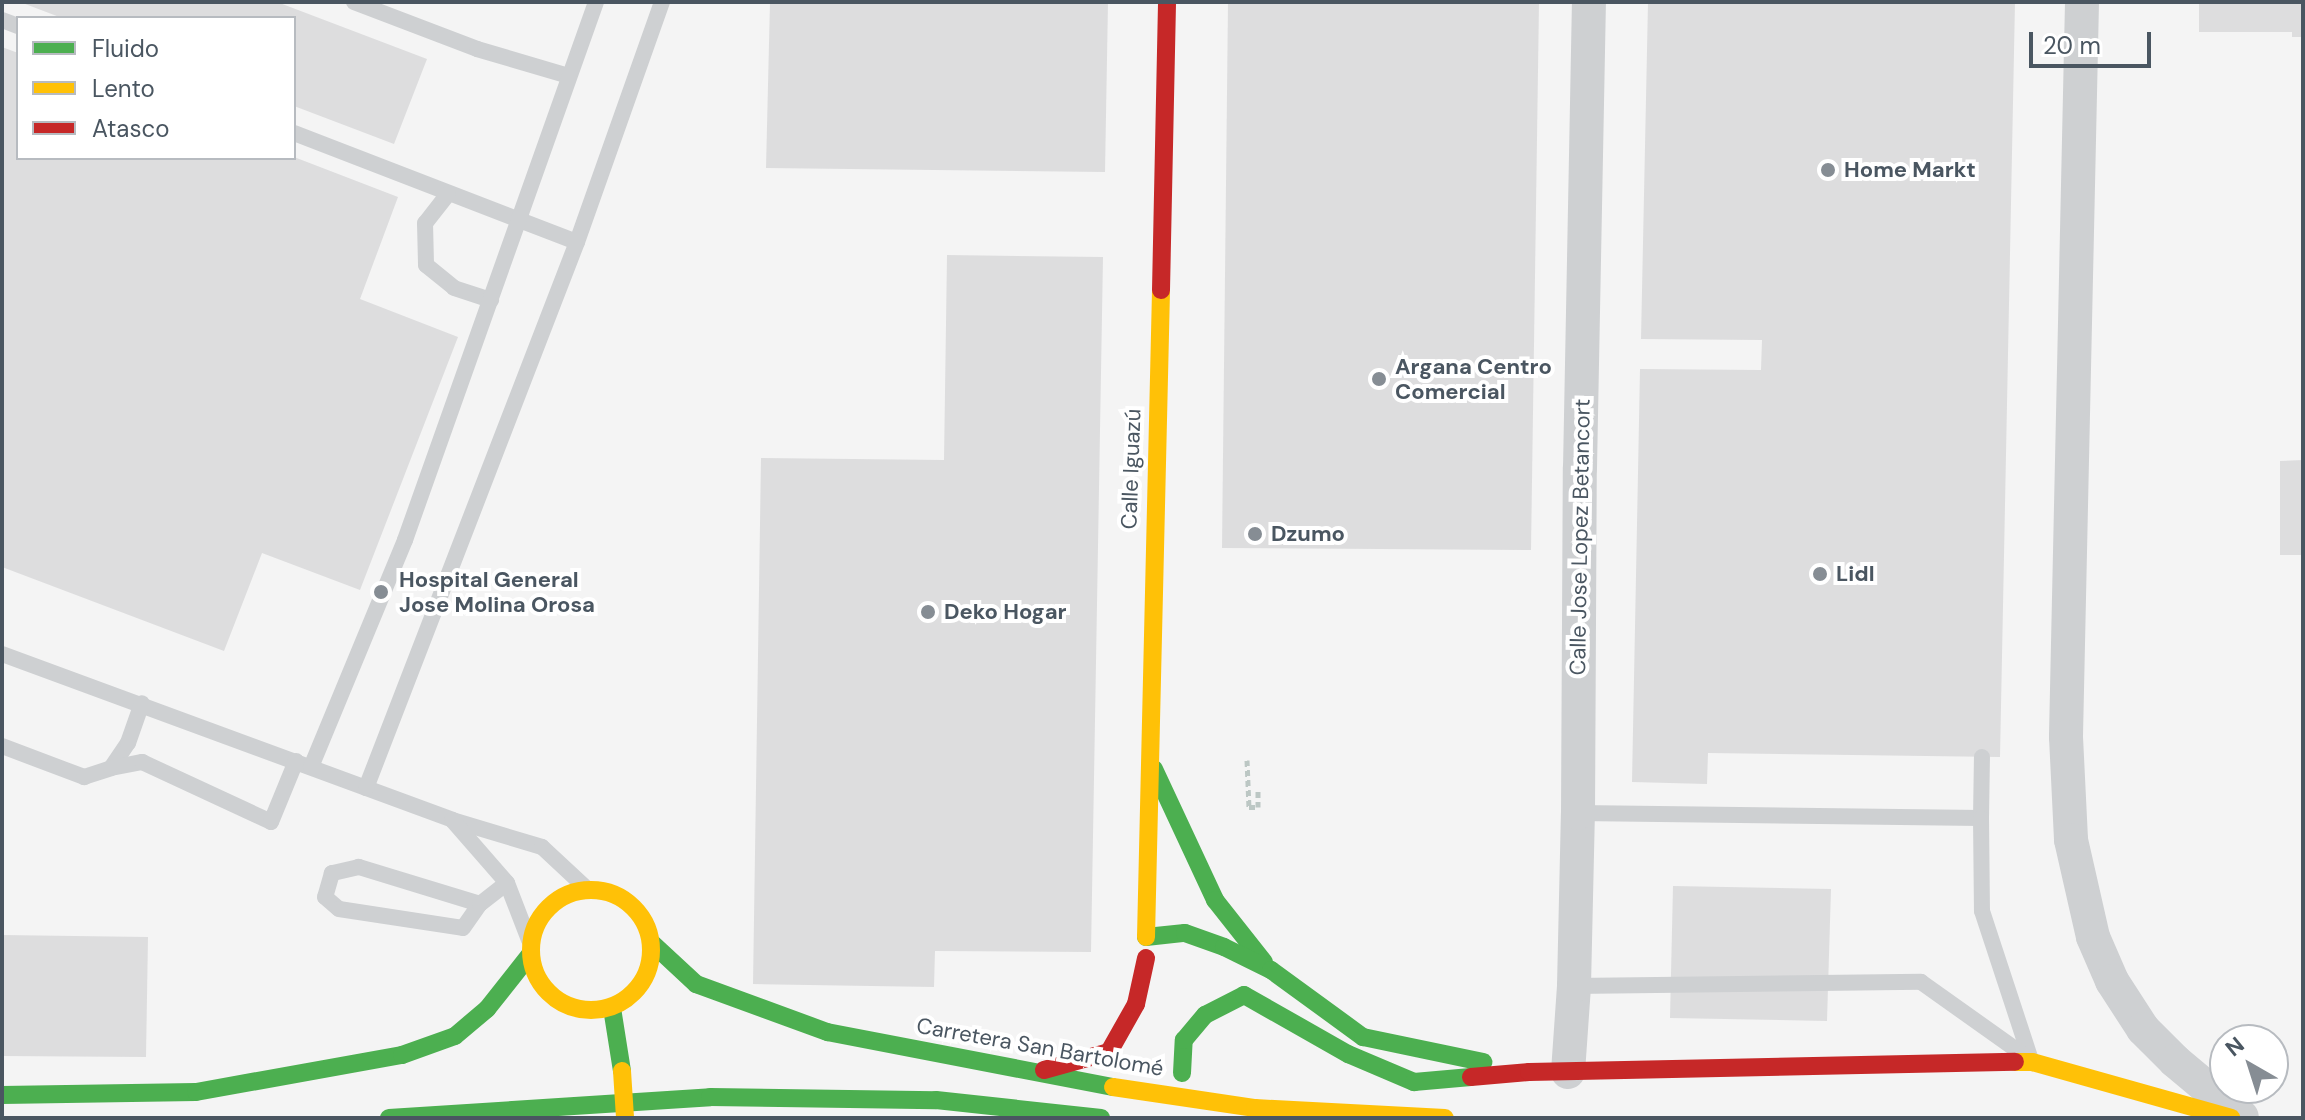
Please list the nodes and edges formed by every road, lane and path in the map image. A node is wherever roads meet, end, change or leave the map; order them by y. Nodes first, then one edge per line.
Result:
1 (354, 2) edge
2 (596, 2) edge
3 (662, 2) edge
4 (1167, 2) edge
5 (1589, 2) edge
6 (2082, 2) edge
7 (569, 76) junction
8 (296, 134) edge
9 (448, 194) junction
10 (517, 220) junction
11 (577, 242) junction
12 (491, 300) junction
13 (2, 654) edge
14 (142, 703) junction
15 (2, 746) edge
16 (1982, 757) dead end
17 (1150, 759) junction
18 (1247, 760) dead end
19 (304, 764) junction
20 (111, 768) junction
21 (366, 788) junction
22 (1258, 788) dead end
23 (1578, 813) junction
24 (1981, 818) junction
25 (452, 820) junction
26 (507, 883) junction
27 (586, 888) junction
28 (480, 904) junction
29 (653, 944) junction
30 (529, 948) junction
31 (1154, 949) junction
32 (1271, 970) junction
33 (1220, 980) dead end
34 (1574, 986) junction
35 (1244, 995) junction
36 (612, 1008) junction
37 (1156, 1010) dead end
38 (1165, 1045) dead end
39 (2032, 1062) junction
40 (1529, 1072) junction
41 (1568, 1072) junction
42 (1031, 1073) junction
43 (1182, 1073) junction
44 (2, 1095) edge
45 (1216, 1102) junction
46 (389, 1118) edge
47 (625, 1118) edge
48 (1101, 1118) edge
49 (1445, 1118) edge
50 (2231, 1118) edge
51 (2243, 1118) edge

1 - 7 lane
2 - 7 lane
3 - 11 lane
4 - 17 street, Calle Iguazú
5 - 23 street, Calle Jose Lopez Betancort
6 - 51 street
7 - 10 lane
8 - 9 lane
9 - 10 lane
9 - 12 lane
10 - 11 lane
10 - 12 lane
11 - 21 lane
12 - 19 lane
13 - 14 lane
14 - 19 lane
14 - 20 lane
15 - 20 lane
16 - 24 lane
17 - 31 street, Calle Iguazú
17 - 32 street
18 - 22 path
19 - 20 lane
19 - 21 lane
21 - 25 lane
23 - 24 lane
23 - 34 street, Calle Jose Lopez Betancort
24 - 39 lane
25 - 26 lane
25 - 27 lane
26 - 28 lane
26 - 30 lane
27 - 29 street
27 - 30 street
28 - 28 lane
29 - 36 street
29 - 42 street, Carretera San Bartolomé
30 - 36 street
30 - 44 street
31 - 32 street
31 - 37 street
31 - 42 street
32 - 40 street
33 - 35 street
34 - 39 lane
34 - 41 street, Calle Jose Lopez Betancort
35 - 40 street
35 - 43 street
36 - 47 street, bridge
38 - 43 street
39 - 41 street
39 - 50 street
40 - 41 street
42 - 45 street, Carretera San Bartolomé
43 - 45 street
45 - 49 street, Carretera San Bartolomé
46 - 48 street

